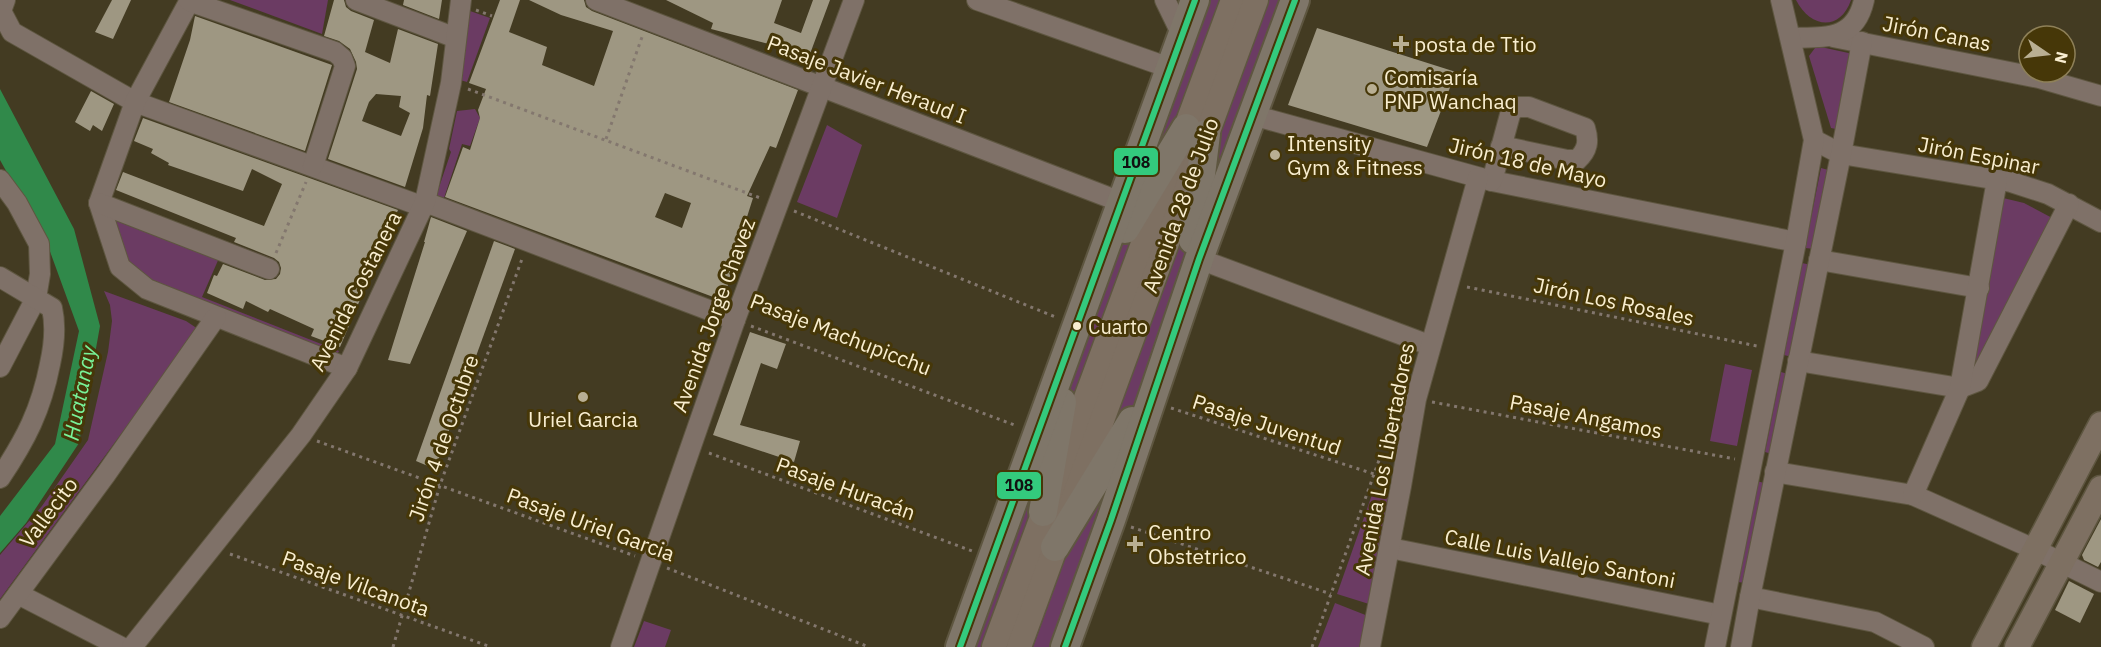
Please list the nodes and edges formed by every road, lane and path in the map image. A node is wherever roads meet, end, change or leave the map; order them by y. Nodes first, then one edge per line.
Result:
1 (5, 0) edge
2 (190, 0) edge
3 (356, 0) edge
4 (461, 0) edge
5 (596, 0) edge
6 (854, 0) edge
7 (977, 0) edge
8 (1165, 0) edge
9 (1195, 0) edge
10 (1233, 0) edge
11 (1256, 0) edge
12 (1295, 0) edge
13 (1781, 0) edge
14 (1864, 0) edge
15 (648, 19) junction
16 (1182, 35) junction
17 (1833, 36) junction
18 (456, 38) junction
19 (1791, 38) junction
20 (1862, 42) junction
21 (1170, 68) junction
22 (822, 88) junction
23 (2101, 96) edge
24 (135, 102) junction
25 (1252, 115) junction
26 (1196, 131) junction
27 (606, 139) dead end
28 (1814, 140) junction
29 (1501, 146) dead end
30 (1841, 154) junction
31 (313, 166) junction
32 (1485, 179) junction
33 (0, 180) edge
34 (1998, 180) junction
35 (1121, 202) junction
36 (99, 203) junction
37 (424, 204) junction
38 (2069, 204) junction
39 (2101, 222) edge
40 (529, 240) junction
41 (1797, 242) junction
42 (1199, 259) junction
43 (1819, 260) junction
44 (269, 269) joint
45 (0, 277) edge
46 (1448, 283) junction
47 (1091, 285) junction
48 (1979, 288) junction
49 (36, 298) junction
50 (216, 317) junction
51 (735, 320) junction
52 (1174, 333) junction
53 (1421, 342) dead end
54 (1070, 343) junction
55 (1774, 349) junction
56 (1798, 362) junction
57 (0, 367) edge
58 (347, 368) junction
59 (1155, 388) junction
60 (1960, 388) junction
61 (1416, 399) junction
62 (1394, 419) dead end
63 (2101, 424) edge
64 (1037, 434) junction
65 (301, 435) junction
66 (691, 446) junction
67 (1752, 462) junction
68 (1775, 472) junction
69 (1374, 474) junction
70 (0, 478) edge
71 (440, 485) junction
72 (2101, 488) edge
73 (1913, 495) junction
74 (1043, 512) junction
75 (1111, 520) junction
76 (211, 547) junction
77 (1055, 547) junction
78 (1390, 548) junction
79 (2034, 549) junction
80 (991, 558) junction
81 (651, 561) junction
82 (2064, 563) junction
83 (2101, 582) edge
84 (18, 594) junction
85 (1332, 594) junction
86 (1749, 597) junction
87 (1721, 615) junction
88 (404, 616) junction
89 (0, 618) edge
90 (121, 647) edge
91 (132, 647) edge
92 (393, 647) edge
93 (491, 647) edge
94 (621, 647) edge
95 (869, 647) edge
96 (960, 647) edge
97 (994, 647) edge
98 (1019, 647) edge
99 (1065, 647) edge
100 (1312, 647) edge
101 (1370, 647) edge
102 (1714, 647) edge
103 (1741, 647) edge
104 (1924, 647) edge
105 (1984, 647) edge
106 (2017, 647) edge
107 (2026, 647) edge

1 - 24 street, Pasaje Machupicchu
2 - 24 street
2 - 31 street
3 - 18 street
4 - 18 street, Avenida Costanera
5 - 15 street, Pasaje Javier Heraud I
6 - 22 street, Avenida Jorge Chavez
7 - 21 street
8 - 16 street
9 - 16 highway
10 - 26 main road, Avenida 28 de Julio
11 - 26 main road, Avenida 28 de Julio
12 - 25 highway
13 - 19 street
14 - 17 street
15 - 22 street, Pasaje Javier Heraud I
15 - 27 path
16 - 21 highway
17 - 19 street, Jirón Canas
17 - 20 street, Jirón Canas
18 - 37 street, Avenida Costanera
19 - 28 street
20 - 23 street, Jirón Canas
20 - 30 street
21 - 35 highway
22 - 35 street, Pasaje Javier Heraud I
22 - 51 street, Avenida Jorge Chavez
24 - 31 street, Pasaje Machupicchu
24 - 36 street
25 - 32 street, Jirón 18 de Mayo
25 - 42 highway
26 - 47 highway
26 - 52 highway
26 - 74 main road, Avenida 28 de Julio
26 - 77 main road, Avenida 28 de Julio
28 - 30 street, Jirón Espinar
28 - 41 street
29 - 32 street, Avenida Los Libertadores
30 - 34 street, Jirón Espinar
30 - 43 street
31 - 37 street, Pasaje Machupicchu
31 - 44 path
32 - 41 street, Jirón 18 de Mayo
32 - 46 street, Avenida Los Libertadores
33 - 49 street
34 - 38 street, Jirón Espinar
34 - 48 street
35 - 47 highway
36 - 44 street
36 - 50 street
37 - 40 street, Pasaje Machupicchu
37 - 58 street, Avenida Costanera
38 - 39 street, Jirón Espinar
38 - 60 street
40 - 51 street, Pasaje Machupicchu
40 - 71 path, Jirón 4 de Octubre
41 - 55 street
42 - 52 highway
42 - 53 street
43 - 48 street
43 - 56 street
45 - 49 street
46 - 55 path, Jirón Los Rosales
46 - 61 street, Avenida Los Libertadores
47 - 54 highway
48 - 60 street
49 - 57 street
49 - 70 street
50 - 58 street
50 - 84 street, Vallecito
51 - 64 path, Pasaje Machupicchu
51 - 66 street, Avenida Jorge Chavez
52 - 59 highway
54 - 64 highway
54 - 74 highway
55 - 67 street
56 - 60 street
56 - 68 street
58 - 65 street, Avenida Costanera
59 - 69 path, Pasaje Juventud
59 - 75 highway
59 - 77 highway
60 - 73 street
61 - 67 path, Pasaje Angamos
61 - 78 street, Avenida Los Libertadores
62 - 69 path
63 - 79 main road
64 - 80 highway
65 - 71 path, Pasaje Uriel Garcia
65 - 76 street, Avenida Costanera
66 - 80 path, Pasaje Huracán
66 - 81 street, Avenida Jorge Chavez
67 - 87 street
68 - 73 street
68 - 86 street
69 - 85 path
71 - 81 path, Pasaje Uriel Garcia
71 - 88 path, Jirón 4 de Octubre
72 - 82 main road
73 - 79 street
74 - 97 main road, Avenida 28 de Julio
75 - 85 path
75 - 99 highway
76 - 88 path, Pasaje Vilcanota
76 - 91 street, Avenida Costanera
77 - 98 main road, Avenida 28 de Julio
78 - 87 street, Calle Luis Vallejo Santoni
78 - 101 street, Avenida Los Libertadores
79 - 82 street
79 - 105 main road
80 - 96 highway
81 - 94 street, Avenida Jorge Chavez
81 - 95 path, Pasaje Uriel Garcia
82 - 83 street
82 - 106 main road
82 - 107 street
84 - 89 street, Vallecito
84 - 90 street
85 - 100 path
86 - 103 street
86 - 104 street
87 - 102 street
88 - 92 path, Jirón 4 de Octubre
88 - 93 path, Pasaje Vilcanota

